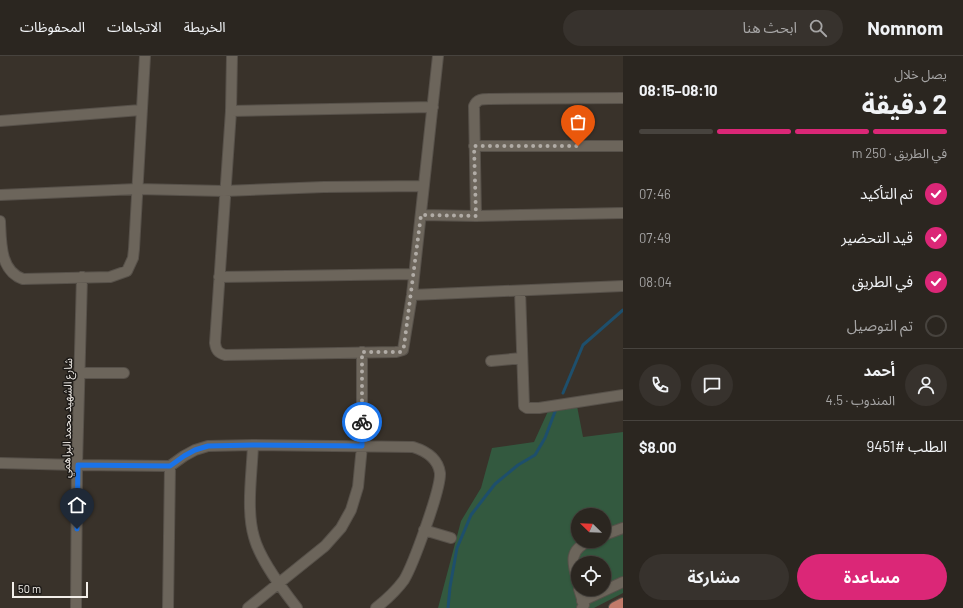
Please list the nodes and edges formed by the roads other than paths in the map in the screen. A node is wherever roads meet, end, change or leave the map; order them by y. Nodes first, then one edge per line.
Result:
1 (144, 56) edge
2 (232, 56) edge
3 (438, 56) edge
4 (623, 98) edge
5 (433, 107) junction
6 (141, 110) junction
7 (231, 111) junction
8 (0, 121) edge
9 (474, 146) junction
10 (623, 146) edge
11 (423, 186) junction
12 (137, 189) junction
13 (224, 191) junction
14 (0, 195) edge
15 (623, 213) edge
16 (421, 215) junction
17 (476, 216) junction
18 (0, 221) edge
19 (414, 274) junction
20 (82, 277) junction
21 (219, 277) junction
22 (623, 286) edge
23 (520, 291) junction
24 (412, 295) junction
25 (362, 352) junction
26 (522, 358) junction
27 (492, 361) dead end
28 (80, 373) junction
29 (124, 373) dead end
30 (623, 395) edge
31 (253, 445) junction
32 (362, 446) junction
33 (0, 463) edge
34 (78, 465) junction
35 (170, 466) junction
36 (623, 528) edge
37 (424, 530) junction
38 (611, 533) edge
39 (451, 538) dead end
40 (623, 582) edge
41 (279, 584) junction
42 (582, 596) edge
43 (623, 604) edge
44 (585, 606) edge
45 (76, 608) edge
46 (168, 608) edge
47 (248, 608) edge
48 (297, 608) edge
49 (376, 608) edge
50 (616, 608) edge

1 - 6 street
2 - 7 street
3 - 5 street
4 - 9 street
5 - 7 street
5 - 11 street
6 - 8 street
6 - 12 street
7 - 13 street
9 - 10 street
9 - 17 street
11 - 13 street
11 - 16 street
12 - 13 street
12 - 14 street
12 - 20 street
13 - 21 street
15 - 17 street
16 - 17 street
16 - 19 street
18 - 20 street
19 - 21 street
19 - 24 street
20 - 28 street, شارع الشهيد محمد البراهمي
21 - 25 street
22 - 23 street
23 - 24 street
23 - 26 street
24 - 25 street
25 - 32 street
26 - 27 street
26 - 30 street
28 - 29 street
28 - 34 street, شارع الشهيد محمد البراهمي
31 - 32 street
31 - 35 street
31 - 41 street
32 - 37 street
32 - 41 street
33 - 34 street
34 - 35 street
34 - 45 street, شارع الشهيد محمد البراهمي
35 - 46 street
36 - 38 street
37 - 39 street
37 - 49 street
40 - 44 street
41 - 47 street
41 - 48 street
42 - 44 street
43 - 50 main road

